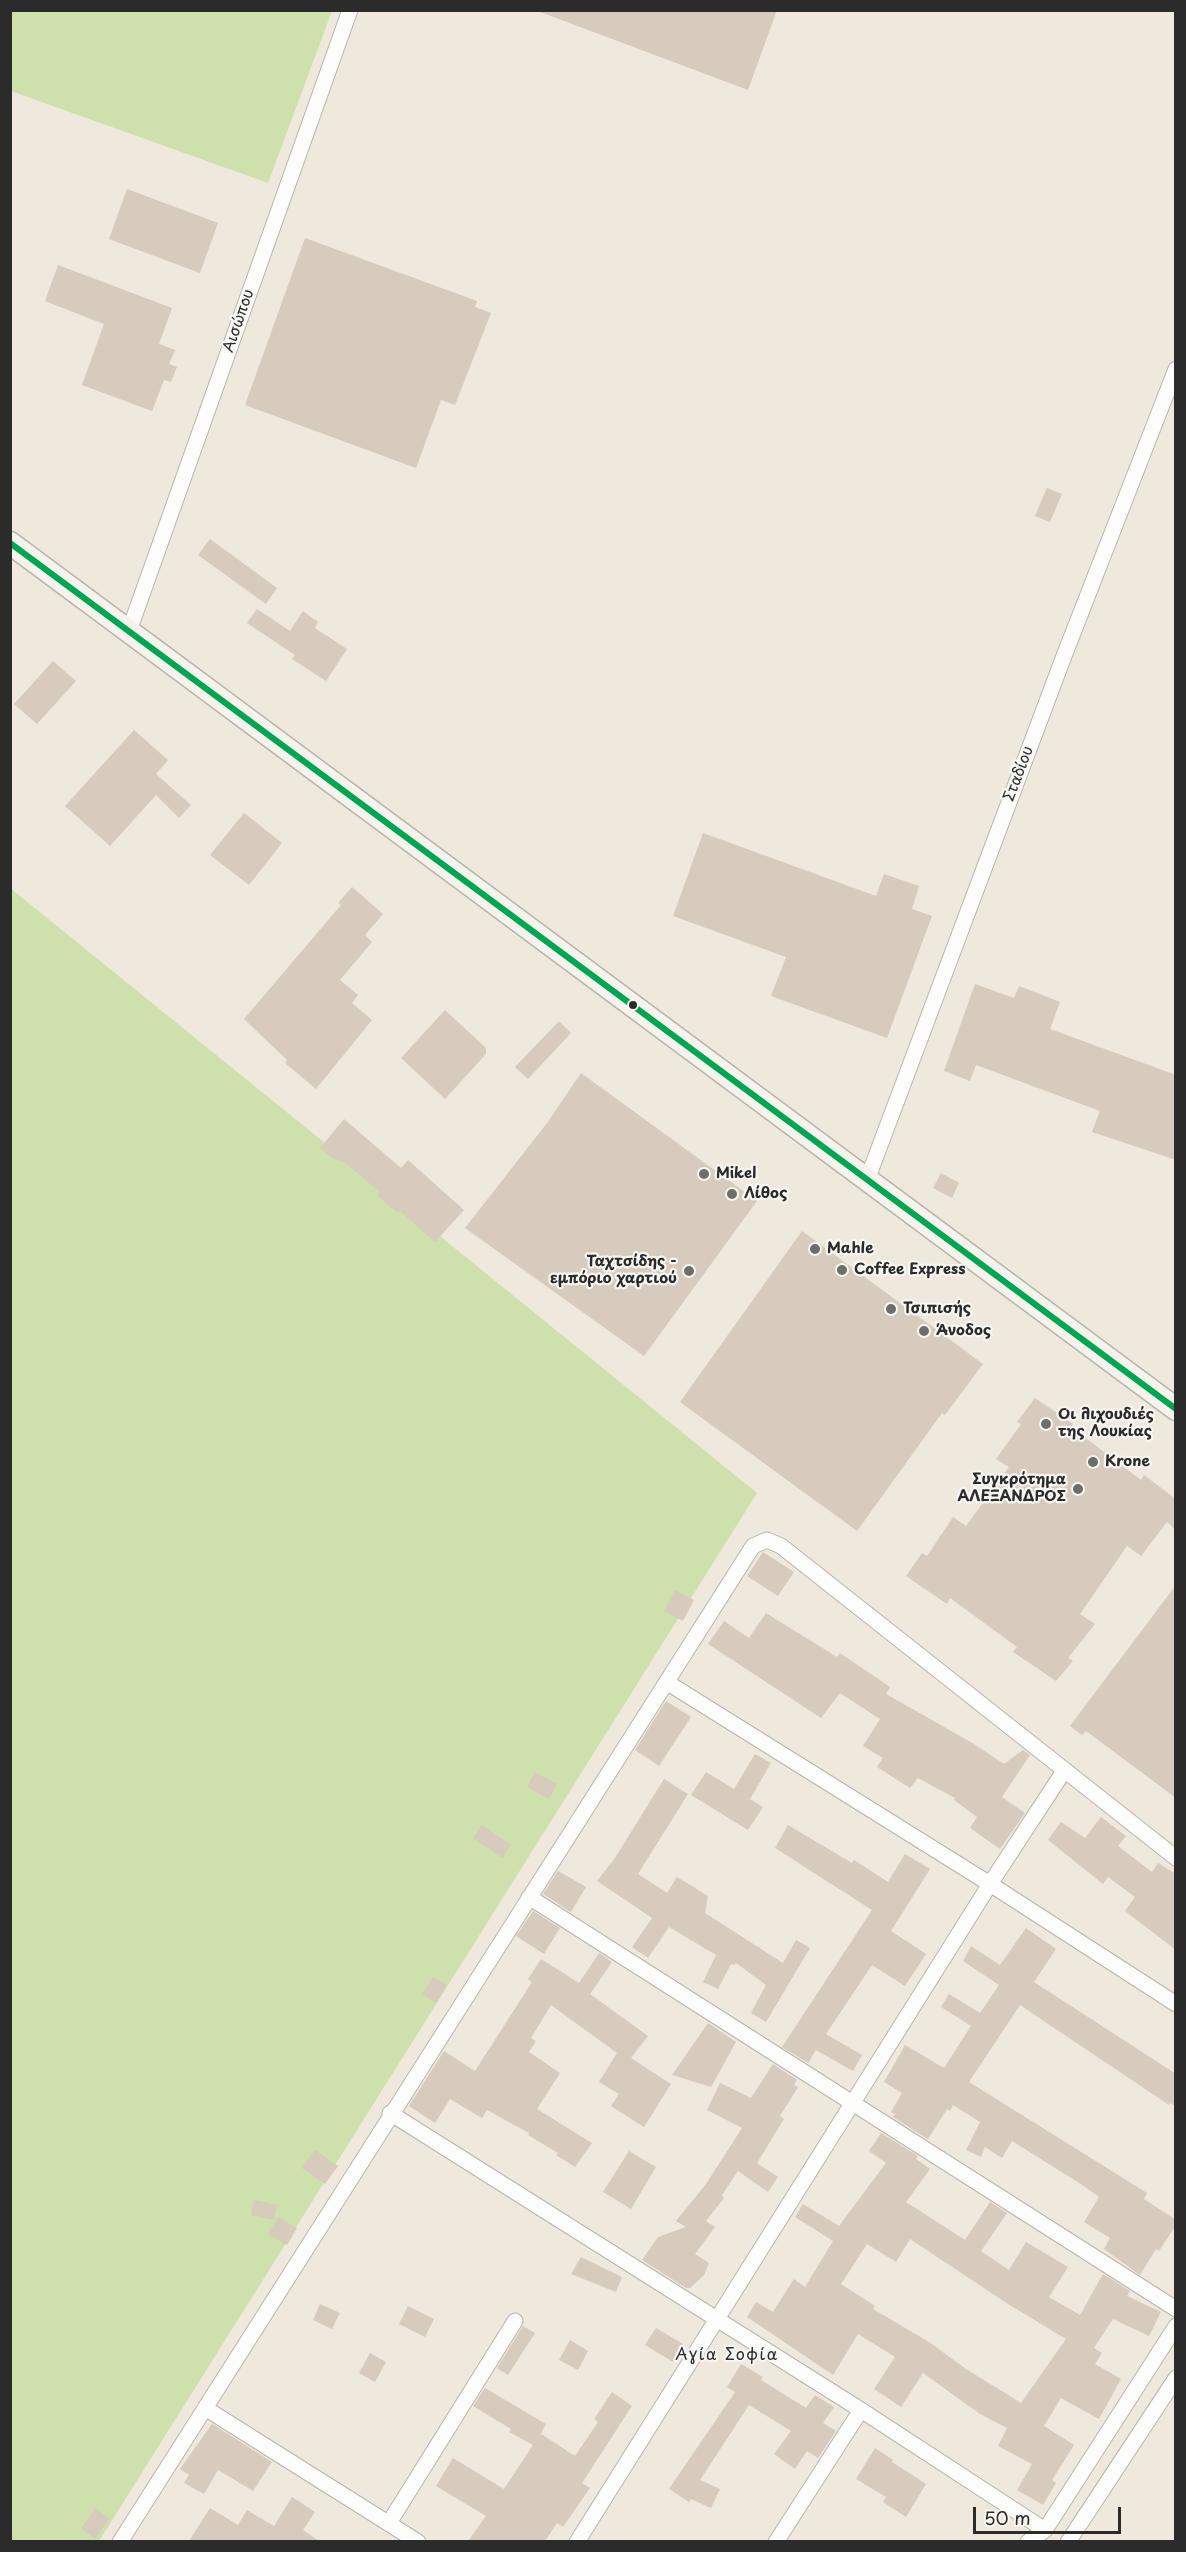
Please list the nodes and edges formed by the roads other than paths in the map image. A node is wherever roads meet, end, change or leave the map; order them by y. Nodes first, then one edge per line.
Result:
1 (350, 10) edge
2 (1176, 369) edge
3 (10, 543) edge
4 (129, 632) junction
5 (867, 1180) junction
6 (1176, 1409) edge
7 (668, 1683) junction
8 (1064, 1771) junction
9 (1176, 1858) edge
10 (990, 1884) junction
11 (529, 1897) junction
12 (1176, 2004) edge
13 (853, 2104) junction
14 (390, 2113) junction
15 (1176, 2309) edge
16 (515, 2321) dead end
17 (717, 2321) junction
18 (1176, 2326) edge
19 (1176, 2378) edge
20 (205, 2408) junction
21 (861, 2410) junction
22 (388, 2523) junction
23 (1044, 2530) junction
24 (120, 2541) edge
25 (418, 2541) edge
26 (577, 2541) edge
27 (776, 2541) edge
28 (1028, 2541) edge
29 (1068, 2541) edge

1 - 4 street, Αισώπου
2 - 5 street, Σταδίου
3 - 4 street
4 - 5 street
5 - 6 street
7 - 8 street
7 - 10 street
7 - 11 street
8 - 9 street
8 - 10 street
10 - 12 street
10 - 13 street
11 - 13 street
11 - 14 street
13 - 15 street
13 - 17 street
14 - 17 street
14 - 20 street
16 - 22 street
17 - 21 street
17 - 26 street
18 - 23 street
19 - 29 street
20 - 22 street
20 - 24 street
21 - 23 street
21 - 27 street
22 - 25 street
23 - 28 street

